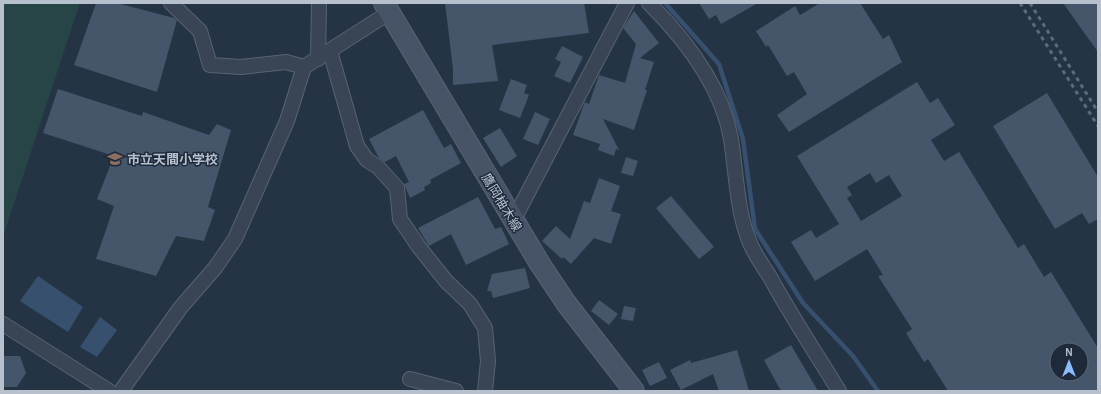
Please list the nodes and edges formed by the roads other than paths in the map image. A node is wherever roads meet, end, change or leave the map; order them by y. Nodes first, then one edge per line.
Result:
1 (171, 3) edge
2 (319, 3) edge
3 (627, 3) edge
4 (649, 3) edge
5 (387, 8) edge
6 (324, 55) junction
7 (304, 68) junction
8 (513, 221) junction
9 (3, 324) edge
10 (410, 379) dead end
11 (108, 391) edge
12 (121, 391) edge
13 (456, 391) edge
14 (485, 391) edge
15 (634, 391) edge
16 (839, 391) edge

1 - 7 street
2 - 6 street
3 - 8 street
4 - 16 street
5 - 6 street
5 - 8 main road, 鷹岡柚木線
6 - 7 street
6 - 14 street
7 - 12 street
8 - 15 main road, 鷹岡柚木線
9 - 11 street
10 - 13 street

